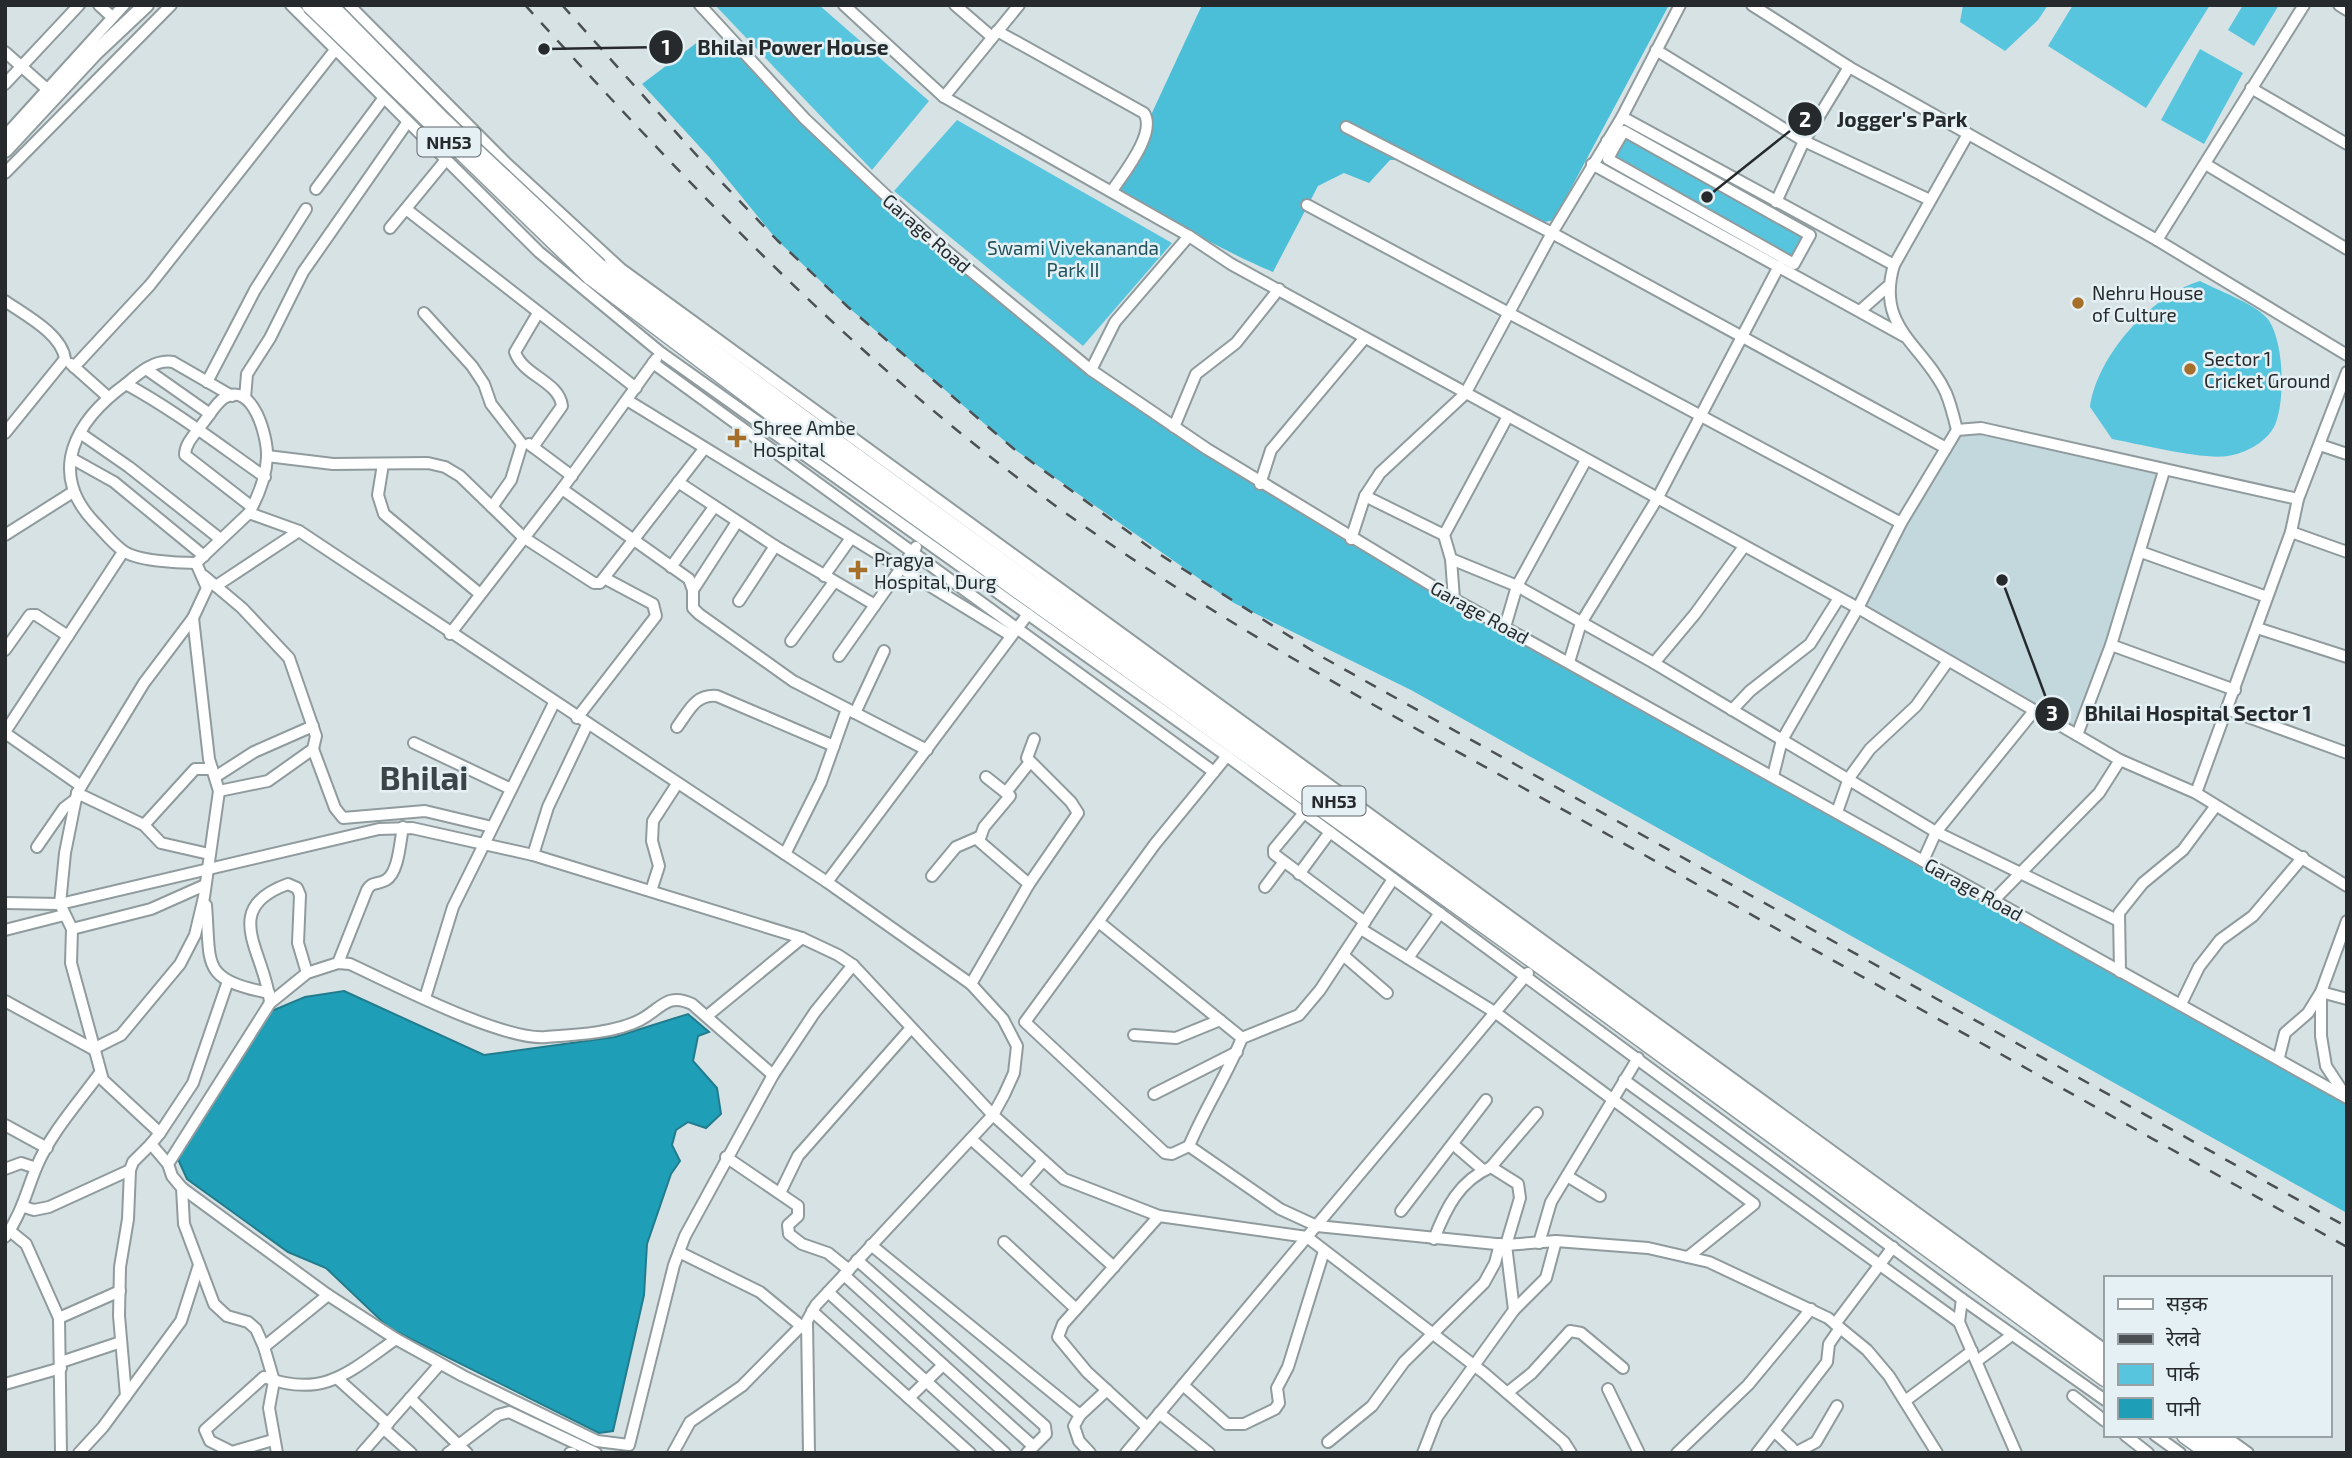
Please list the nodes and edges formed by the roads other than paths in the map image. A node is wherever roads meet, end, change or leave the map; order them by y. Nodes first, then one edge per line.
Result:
1 (79, 5) edge
2 (99, 5) edge
3 (124, 5) edge
4 (146, 5) edge
5 (171, 5) edge
6 (329, 5) edge
7 (349, 5) edge
8 (700, 5) edge
9 (955, 5) edge
10 (1019, 5) edge
11 (1680, 5) edge
12 (1752, 5) edge
13 (2304, 5) edge
14 (2339, 5) edge
15 (298, 6) edge
16 (845, 6) edge
17 (2347, 10) edge
18 (113, 17) junction
19 (994, 34) junction
20 (335, 50) junction
21 (1656, 50) junction
22 (5, 52) edge
23 (1849, 66) junction
24 (20, 68) junction
25 (5, 83) edge
26 (2251, 88) junction
27 (48, 90) junction
28 (944, 97) junction
29 (383, 99) junction
30 (454, 109) junction
31 (1622, 117) junction
32 (407, 123) junction
33 (1346, 127) dead end
34 (1968, 134) junction
35 (5, 136) edge
36 (424, 141) junction
37 (1804, 141) junction
38 (1611, 143) junction
39 (2347, 144) edge
40 (5, 150) edge
41 (445, 161) junction
42 (1591, 164) junction
43 (2207, 165) junction
44 (5, 173) edge
45 (316, 189) dead end
46 (1112, 191) junction
47 (1930, 200) junction
48 (1776, 202) junction
49 (1307, 205) dead end
50 (306, 209) dead end
51 (406, 209) junction
52 (390, 228) dead end
53 (1552, 233) junction
54 (1189, 236) junction
55 (2157, 240) junction
56 (2347, 249) edge
57 (1894, 265) junction
58 (1779, 266) junction
59 (595, 272) junction
60 (1887, 287) junction
61 (1279, 289) junction
62 (5, 301) edge
63 (1861, 310) junction
64 (1509, 311) junction
65 (424, 313) dead end
66 (538, 313) junction
67 (1904, 336) junction
68 (1364, 339) junction
69 (1741, 339) junction
70 (660, 352) junction
71 (2347, 355) edge
72 (70, 363) junction
73 (653, 363) junction
74 (146, 369) junction
75 (1091, 370) junction
76 (2347, 372) edge
77 (207, 382) junction
78 (126, 384) junction
79 (636, 388) junction
80 (1465, 394) junction
81 (232, 396) junction
82 (108, 397) junction
83 (245, 398) junction
84 (627, 400) junction
85 (1700, 413) junction
86 (210, 414) junction
87 (1507, 416) junction
88 (1174, 427) junction
89 (198, 430) junction
90 (1957, 430) junction
91 (5, 433) edge
92 (80, 433) junction
93 (517, 436) junction
94 (2320, 445) junction
95 (533, 447) junction
96 (1946, 448) junction
97 (705, 449) junction
98 (2347, 454) edge
99 (267, 456) junction
100 (71, 458) junction
101 (1586, 460) junction
102 (383, 464) junction
103 (2164, 471) junction
104 (572, 476) junction
105 (265, 477) junction
106 (678, 482) junction
107 (1260, 484) junction
108 (562, 489) junction
109 (73, 492) junction
110 (1365, 496) junction
111 (1657, 499) junction
112 (2298, 499) junction
113 (492, 507) junction
114 (714, 507) junction
115 (251, 510) junction
116 (737, 522) junction
117 (1901, 523) junction
118 (299, 531) junction
119 (2291, 532) junction
120 (5, 535) edge
121 (1444, 535) junction
122 (523, 537) junction
123 (219, 538) junction
124 (850, 538) junction
125 (922, 538) junction
126 (1351, 539) junction
127 (632, 541) junction
128 (775, 546) junction
129 (1743, 548) junction
130 (124, 552) junction
131 (912, 552) junction
132 (2141, 552) junction
133 (2347, 552) edge
134 (200, 559) junction
135 (1451, 559) junction
136 (671, 567) junction
137 (900, 568) junction
138 (204, 576) junction
139 (606, 579) junction
140 (829, 579) junction
141 (216, 586) junction
142 (1517, 586) junction
143 (693, 590) junction
144 (480, 594) junction
145 (2267, 597) junction
146 (1839, 598) junction
147 (1454, 599) junction
148 (739, 601) dead end
149 (875, 605) junction
150 (1858, 608) junction
151 (1028, 614) junction
152 (192, 618) junction
153 (1581, 624) junction
154 (1505, 627) junction
155 (2257, 628) junction
156 (1013, 631) junction
157 (450, 634) junction
158 (68, 636) junction
159 (791, 642) dead end
160 (2111, 645) junction
161 (5, 650) edge
162 (884, 651) dead end
163 (839, 656) dead end
164 (2347, 657) edge
165 (1948, 661) junction
166 (1569, 662) junction
167 (1654, 663) junction
168 (2235, 690) junction
169 (554, 704) junction
170 (1174, 710) junction
171 (1732, 710) junction
172 (2229, 710) junction
173 (851, 711) junction
174 (2034, 711) junction
175 (582, 722) junction
176 (313, 726) junction
177 (677, 727) dead end
178 (5, 732) edge
179 (2077, 735) junction
180 (1034, 740) dead end
181 (1782, 740) junction
182 (414, 743) dead end
183 (834, 746) junction
184 (313, 748) junction
185 (927, 750) junction
186 (2347, 753) edge
187 (1227, 756) junction
188 (2120, 760) junction
189 (1030, 762) junction
190 (1214, 772) junction
191 (213, 773) junction
192 (1773, 776) junction
193 (986, 777) dead end
194 (1849, 778) junction
195 (677, 783) junction
196 (511, 789) junction
197 (1007, 790) junction
198 (219, 791) junction
199 (78, 793) junction
200 (2196, 793) junction
201 (2215, 807) junction
202 (1837, 812) junction
203 (1304, 813) junction
204 (144, 825) junction
205 (403, 827) junction
206 (492, 827) junction
207 (1329, 832) junction
208 (1936, 832) junction
209 (979, 837) junction
210 (483, 846) junction
211 (37, 847) dead end
212 (209, 854) junction
213 (785, 854) junction
214 (533, 855) junction
215 (2303, 857) junction
216 (1923, 861) junction
217 (1283, 863) junction
218 (205, 871) junction
219 (2023, 873) junction
220 (1299, 874) junction
221 (932, 876) dead end
222 (1393, 879) junction
223 (827, 882) junction
224 (1029, 884) junction
225 (2347, 886) edge
226 (1265, 887) dead end
227 (204, 891) junction
228 (651, 891) junction
229 (1995, 899) junction
230 (5, 903) edge
231 (62, 910) junction
232 (1440, 913) junction
233 (2117, 920) junction
234 (2347, 921) edge
235 (1100, 923) junction
236 (1363, 926) junction
237 (72, 929) junction
238 (5, 930) edge
239 (802, 938) junction
240 (1343, 956) junction
241 (1408, 958) junction
242 (1536, 962) junction
243 (338, 963) junction
244 (853, 965) junction
245 (2120, 972) junction
246 (307, 973) junction
247 (1525, 977) junction
248 (228, 981) junction
249 (971, 984) junction
250 (2321, 992) junction
251 (1387, 993) dead end
252 (269, 998) junction
253 (425, 998) junction
254 (2347, 999) edge
255 (5, 1002) edge
256 (2180, 1004) junction
257 (1496, 1013) junction
258 (707, 1016) junction
259 (1003, 1019) junction
260 (1220, 1020) junction
261 (1025, 1022) junction
262 (911, 1028) junction
263 (1134, 1035) dead end
264 (1242, 1038) junction
265 (93, 1049) junction
266 (1237, 1052) junction
267 (2279, 1057) junction
268 (1638, 1058) junction
269 (100, 1073) junction
270 (773, 1075) junction
271 (1624, 1080) junction
272 (1154, 1094) dead end
273 (2347, 1098) edge
274 (1613, 1099) junction
275 (1486, 1100) dead end
276 (1536, 1113) dead end
277 (993, 1115) junction
278 (5, 1125) edge
279 (160, 1133) junction
280 (971, 1139) junction
281 (151, 1144) junction
282 (1454, 1145) junction
283 (1189, 1146) junction
284 (47, 1148) junction
285 (726, 1157) junction
286 (1043, 1161) junction
287 (168, 1164) junction
288 (36, 1168) junction
289 (5, 1169) edge
290 (1487, 1169) junction
291 (130, 1170) junction
292 (1567, 1176) junction
293 (1022, 1185) junction
294 (182, 1188) junction
295 (1772, 1189) junction
296 (781, 1191) junction
297 (1600, 1196) dead end
298 (1754, 1204) junction
299 (24, 1207) junction
300 (1401, 1211) dead end
301 (1159, 1216) junction
302 (1317, 1226) junction
303 (7, 1234) edge
304 (1307, 1237) junction
305 (1434, 1239) junction
306 (1556, 1241) junction
307 (1004, 1242) dead end
308 (1539, 1243) junction
309 (871, 1245) junction
310 (1503, 1245) junction
311 (1894, 1247) junction
312 (1324, 1251) junction
313 (679, 1252) junction
314 (1688, 1257) junction
315 (857, 1261) junction
316 (199, 1265) junction
317 (1880, 1267) junction
318 (1114, 1268) junction
319 (846, 1272) junction
320 (120, 1291) junction
321 (828, 1292) junction
322 (328, 1295) junction
323 (1962, 1299) junction
324 (2038, 1306) junction
325 (1076, 1309) junction
326 (1811, 1309) junction
327 (1514, 1310) junction
328 (812, 1311) junction
329 (59, 1318) junction
330 (1959, 1322) junction
331 (1838, 1326) junction
332 (804, 1328) junction
333 (1432, 1334) junction
334 (2008, 1338) dead end
335 (396, 1339) junction
336 (121, 1342) junction
337 (264, 1347) junction
338 (2104, 1349) edge
339 (1974, 1356) junction
340 (2104, 1359) edge
341 (440, 1364) junction
342 (61, 1365) junction
343 (943, 1365) junction
344 (1476, 1367) junction
345 (1623, 1368) dead end
346 (2104, 1377) edge
347 (339, 1380) junction
348 (274, 1381) junction
349 (926, 1381) junction
350 (5, 1384) edge
351 (1183, 1385) junction
352 (1608, 1389) dead end
353 (1107, 1390) junction
354 (1507, 1393) junction
355 (126, 1396) junction
356 (2073, 1396) dead end
357 (410, 1398) junction
358 (909, 1398) junction
359 (2104, 1399) edge
360 (1905, 1401) junction
361 (1837, 1406) dead end
362 (1159, 1413) junction
363 (1080, 1415) junction
364 (2104, 1420) edge
365 (385, 1426) junction
366 (1147, 1427) junction
367 (1774, 1431) junction
368 (2128, 1437) edge
369 (2157, 1437) edge
370 (2213, 1437) edge
371 (2226, 1437) edge
372 (2190, 1438) edge
373 (273, 1440) junction
374 (1328, 1442) dead end
375 (629, 1445) junction
376 (2014, 1447) edge
377 (463, 1449) edge
378 (1030, 1450) edge
379 (1567, 1451) edge
380 (2174, 1451) edge
381 (59, 1452) edge
382 (231, 1452) edge
383 (79, 1453) edge
384 (277, 1453) edge
385 (362, 1453) edge
386 (411, 1453) edge
387 (448, 1453) edge
388 (596, 1453) edge
389 (640, 1453) edge
390 (673, 1453) edge
391 (809, 1453) edge
392 (970, 1453) edge
393 (1005, 1453) edge
394 (1090, 1453) edge
395 (1126, 1453) edge
396 (1209, 1453) edge
397 (1423, 1453) edge
398 (1639, 1453) edge
399 (1677, 1453) edge
400 (1757, 1453) edge
401 (1794, 1453) edge
402 (1937, 1453) edge
403 (2026, 1453) edge
404 (2148, 1453) edge
405 (2210, 1453) edge
406 (2234, 1453) edge
407 (2248, 1453) edge

1 - 24 street
2 - 18 street
3 - 18 street
4 - 40 main road
5 - 44 street
6 - 59 highway, NH53, bridge
7 - 30 street, NH53
8 - 75 street, Garage Road
9 - 19 street
10 - 19 street
11 - 21 street
12 - 23 street
13 - 26 street
14 - 17 street
15 - 20 street, NH53
15 - 59 highway, NH53, bridge
16 - 28 street
18 - 27 street
19 - 28 street
19 - 46 street
20 - 29 street, NH53
20 - 72 street
21 - 31 street
21 - 37 street
22 - 24 street
23 - 34 street
23 - 37 street
24 - 25 street
24 - 27 street
26 - 39 street
26 - 43 street
27 - 35 street
28 - 46 street
29 - 32 street, NH53
29 - 45 street
30 - 36 street
30 - 324 street, NH53
31 - 38 street
31 - 48 street
32 - 36 street, NH53
32 - 83 street
33 - 53 street
34 - 47 street
34 - 55 street
36 - 41 street, NH53
37 - 47 street
37 - 48 street
38 - 38 street
38 - 42 street
41 - 51 street
41 - 70 street, NH53
42 - 53 street
42 - 58 street
43 - 55 street
43 - 56 street
46 - 54 street
47 - 57 street
48 - 57 street
49 - 64 street
50 - 77 street
51 - 52 street
51 - 66 street
53 - 64 street
53 - 69 street
54 - 61 street
54 - 75 street
55 - 71 street
57 - 60 street
58 - 63 street
58 - 69 street
59 - 170 highway, NH53
59 - 324 highway, NH53
60 - 63 street
60 - 67 street
61 - 68 street
61 - 88 street
62 - 72 street
63 - 67 street
64 - 80 street
64 - 85 street
65 - 93 street
66 - 79 street
66 - 95 street
67 - 90 street
68 - 80 street
68 - 107 street
69 - 85 street
69 - 96 street
70 - 73 street
70 - 125 street
72 - 82 street
72 - 91 street
73 - 79 street
73 - 131 street
74 - 77 street
74 - 78 street
74 - 86 street
75 - 88 street, Garage Road
76 - 94 street
77 - 81 street
78 - 82 street
78 - 89 street
79 - 84 street
80 - 87 street
80 - 110 street
81 - 83 street
81 - 86 street
82 - 92 street
83 - 99 street
84 - 97 street
84 - 104 street
85 - 111 street
85 - 117 street
86 - 89 street
87 - 101 street
87 - 121 street
88 - 107 street, Garage Road
89 - 105 street
89 - 115 street
90 - 96 street
90 - 103 street
92 - 100 street
92 - 123 street
93 - 95 street
93 - 113 street
94 - 98 street
94 - 112 street
95 - 104 street
96 - 117 street
97 - 106 street
97 - 124 street
99 - 102 street
99 - 105 street
100 - 109 street
100 - 134 street
101 - 111 street
101 - 142 street
102 - 113 street
102 - 144 street
103 - 112 street
103 - 132 street
104 - 108 street
105 - 115 street
106 - 114 street
106 - 127 street
107 - 126 street, Garage Road
108 - 122 street
108 - 127 street
109 - 120 street
109 - 130 street
110 - 121 street
110 - 126 street
111 - 129 street
111 - 153 street
112 - 119 street
113 - 122 street
114 - 116 street
114 - 136 street
115 - 118 street
115 - 123 street
116 - 128 street
116 - 143 street
117 - 150 street
118 - 141 street
118 - 157 street
119 - 133 street
119 - 145 street
121 - 135 street
122 - 139 street
122 - 144 street
123 - 134 street
124 - 137 street
124 - 140 street
125 - 131 street
125 - 151 street
126 - 147 street, Garage Road
127 - 136 street
127 - 139 street
128 - 140 street
128 - 148 street
129 - 146 street
129 - 167 street
130 - 134 street
130 - 158 street
131 - 137 street
131 - 156 street
132 - 145 street
132 - 160 street
134 - 138 street
135 - 142 street
135 - 147 street
136 - 143 street
137 - 149 street
137 - 156 street
138 - 141 street
138 - 152 street
139 - 175 street
140 - 149 street
140 - 159 street
141 - 176 street
142 - 153 street
142 - 154 street
143 - 173 street
144 - 157 street
145 - 155 street
146 - 150 street
146 - 171 street
147 - 154 street, Garage Road
149 - 163 street
150 - 165 street
150 - 181 street
151 - 156 street
151 - 170 street
152 - 191 street
152 - 199 street
153 - 166 street
153 - 167 street
154 - 166 street, Garage Road
155 - 164 street
155 - 168 street
156 - 185 street
156 - 190 street
157 - 169 street
158 - 161 street
158 - 178 street
160 - 168 street
160 - 179 street
162 - 173 street
165 - 174 street
165 - 194 street
166 - 192 street, Garage Road
167 - 171 street
168 - 172 street
169 - 175 street
169 - 196 street
170 - 187 street
170 - 242 highway, NH53
171 - 181 street
172 - 186 street
172 - 200 street
173 - 183 street
173 - 185 street
174 - 179 street
174 - 208 street
175 - 195 street
175 - 214 street
176 - 184 street
176 - 191 street
177 - 183 street
178 - 199 street
179 - 188 street
180 - 189 street
181 - 192 street
181 - 194 street
182 - 196 street
183 - 213 street
184 - 198 street
184 - 206 street
185 - 223 street
187 - 190 street
187 - 203 street
188 - 200 street
188 - 219 street
189 - 197 street
189 - 224 street
190 - 235 street
191 - 198 street
191 - 204 street
192 - 202 street, Garage Road
193 - 197 street
194 - 202 street
194 - 208 street
195 - 213 street
195 - 228 street
196 - 206 street
197 - 209 street
198 - 212 street
199 - 204 street
199 - 211 street
199 - 231 street
200 - 201 street
201 - 215 street
201 - 233 street
202 - 216 street, Garage Road
203 - 207 street
203 - 217 street
204 - 212 street
205 - 210 street
205 - 218 street
205 - 243 street
206 - 210 street
207 - 220 street
207 - 222 street
208 - 216 street
208 - 219 street
209 - 221 street
209 - 224 street
210 - 214 street
210 - 253 street
212 - 218 street
213 - 223 street
214 - 228 street
215 - 225 street
215 - 256 street
216 - 229 street, Garage Road
217 - 220 street
217 - 226 street
218 - 227 street
218 - 231 street
219 - 229 street
219 - 233 street
220 - 236 street
222 - 232 street
222 - 236 street
223 - 249 street
224 - 249 street
227 - 237 street
227 - 248 street
227 - 265 street
228 - 239 street
229 - 245 street, Garage Road
230 - 231 street
231 - 237 street
231 - 238 street
232 - 241 street
232 - 247 street
233 - 245 street
234 - 250 street
235 - 260 street
235 - 261 street
236 - 240 street
236 - 241 street
237 - 265 street
239 - 244 street
239 - 258 street
240 - 251 street
240 - 264 street
241 - 257 street
242 - 247 street
242 - 346 highway, NH53
243 - 246 street
243 - 253 street
244 - 262 street
244 - 270 street
245 - 256 street, Garage Road
246 - 252 street
246 - 252 street
247 - 257 street
247 - 268 street
248 - 252 street
248 - 279 street
249 - 259 street
250 - 254 street
250 - 267 street
250 - 273 street
252 - 287 street
253 - 258 street
255 - 265 street
256 - 267 street, Garage Road
257 - 274 street
257 - 302 street
258 - 270 street
259 - 261 street
259 - 277 street
260 - 263 street
260 - 264 street
261 - 283 street
262 - 277 street
262 - 296 street
264 - 266 street
265 - 269 street
266 - 272 street
266 - 283 street
267 - 273 street, Garage Road
268 - 271 street
268 - 311 street
269 - 279 street
269 - 284 street
270 - 285 street
271 - 274 street
271 - 295 street
274 - 292 street
274 - 298 street
275 - 282 street
276 - 290 street
277 - 280 street
277 - 286 street
278 - 284 street
279 - 281 street
280 - 293 street
280 - 309 street
281 - 287 street
281 - 291 street
282 - 290 street
282 - 300 street
283 - 302 street
284 - 288 street
285 - 296 street
285 - 313 street
286 - 293 street
286 - 301 street
287 - 294 street
288 - 289 street
288 - 299 street
290 - 305 street
290 - 310 street
291 - 299 street
291 - 320 street
292 - 297 street
292 - 308 street
293 - 318 street
294 - 316 street
294 - 322 street
295 - 298 street
295 - 317 street
296 - 319 street
298 - 314 street
299 - 303 street
301 - 304 street
301 - 318 street
302 - 304 street
302 - 305 street
303 - 329 street
304 - 312 street
304 - 351 street
305 - 310 street
306 - 308 street
306 - 314 street
306 - 327 street
307 - 325 street
308 - 310 street
309 - 315 street
309 - 363 street
310 - 327 street
310 - 333 street
311 - 317 street
311 - 323 street
312 - 333 street
312 - 351 street
313 - 332 street
313 - 375 street
314 - 326 street
315 - 319 street
315 - 378 street
316 - 337 street
316 - 355 street
317 - 330 street
317 - 331 street
318 - 325 street
319 - 321 street
319 - 343 street
320 - 329 street
320 - 336 street
321 - 328 street
321 - 349 street
322 - 335 street
322 - 337 street
323 - 330 street
323 - 359 street
324 - 338 street
324 - 340 highway, NH53
325 - 353 street
326 - 331 street
326 - 399 street
327 - 344 street
328 - 332 street
328 - 358 street
329 - 342 street
330 - 339 street
331 - 360 street
331 - 367 street
332 - 390 street
332 - 391 street
333 - 344 street
333 - 374 street
334 - 339 street
335 - 341 street
335 - 347 street
336 - 342 street
336 - 355 street
337 - 348 street
339 - 360 street
339 - 376 street
341 - 357 street
341 - 375 street
342 - 350 street
342 - 381 street
343 - 349 street
343 - 378 street
344 - 354 street
344 - 397 street
345 - 354 street
347 - 348 street
347 - 365 street
348 - 373 street
348 - 382 street
349 - 358 street
349 - 393 street
351 - 362 street
352 - 398 street
353 - 363 street
353 - 366 street
354 - 379 street
355 - 383 street
356 - 364 street
357 - 365 street
357 - 377 street
358 - 392 street
360 - 402 street
361 - 401 street
362 - 366 street
362 - 396 street
363 - 394 street
365 - 385 street
365 - 386 street
366 - 395 street
367 - 400 street
367 - 401 street
368 - 404 street
369 - 380 street
370 - 406 highway
371 - 407 street
372 - 405 highway
373 - 382 street
373 - 384 street
375 - 389 street
376 - 403 street
377 - 387 street
377 - 388 street

